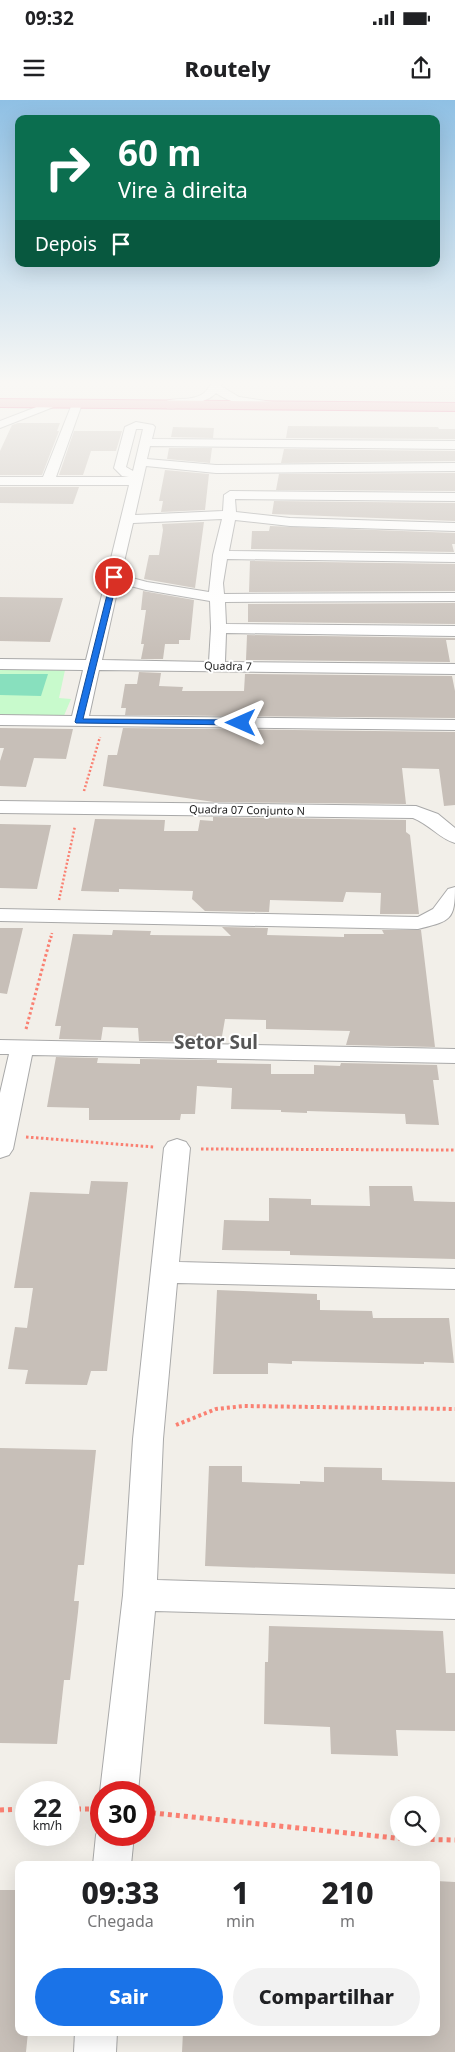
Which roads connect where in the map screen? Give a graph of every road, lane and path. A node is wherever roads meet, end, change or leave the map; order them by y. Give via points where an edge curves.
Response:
1 (51, 472) edge
2 (125, 472) edge
3 (156, 472) edge
4 (220, 472) edge
5 (138, 473) junction
6 (0, 481) edge
7 (48, 481) junction
8 (230, 495) junction
9 (455, 497) edge
10 (127, 519) junction
11 (227, 522) junction
12 (455, 527) edge
13 (220, 554) junction
14 (455, 558) edge
15 (114, 577) junction
16 (216, 590) junction
17 (455, 597) edge
18 (219, 628) junction
19 (455, 631) edge
20 (0, 664) edge
21 (93, 666) junction
22 (217, 666) junction
23 (455, 669) edge
24 (0, 720) edge
25 (79, 722) junction
26 (105, 722) junction
27 (455, 724) edge
28 (0, 807) edge
29 (79, 808) junction
30 (455, 837) edge
31 (455, 893) edge
32 (0, 915) edge
33 (11, 1047) edge
34 (455, 1056) edge
35 (1, 1142) edge
36 (177, 1148) junction
37 (455, 1150) edge
38 (165, 1272) junction
39 (455, 1278) edge
40 (455, 1409) edge
41 (148, 1439) junction
42 (140, 1595) junction
43 (455, 1604) edge
44 (120, 1781) edge
45 (0, 1810) edge
46 (15, 1810) edge
47 (155, 1813) edge
48 (455, 1840) edge
49 (114, 1846) edge
50 (112, 1861) edge
51 (96, 2036) edge
52 (95, 2052) edge

1 - 7 street
2 - 5 street
3 - 5 street
4 - 8 street via 228,478
5 - 7 street
5 - 10 street
6 - 7 street
8 - 9 street
8 - 11 street
10 - 11 street via 184,517
10 - 15 street
11 - 12 street
11 - 13 street
13 - 14 street
13 - 16 street
15 - 16 street via 146,586
15 - 21 street
16 - 17 street
16 - 18 street
18 - 19 street
18 - 22 street
20 - 21 street, Quadra 7
21 - 22 street, Quadra 7
21 - 25 street
22 - 23 street, Quadra 7
24 - 25 street
25 - 26 street
26 - 27 street
26 - 29 path
28 - 29 street, Quadra 07 Conjunto N
29 - 30 street, Quadra 07 Conjunto N via 416,812 431,818
31 - 32 street via 443,914 418,923
33 - 34 street
33 - 35 street
35 - 36 path
36 - 37 path
36 - 38 street
38 - 39 street
38 - 41 street
40 - 41 path via 244,1406 216,1409 192,1417
41 - 42 street
42 - 43 street
42 - 44 street
45 - 46 path
47 - 48 path via 405,1839
49 - 50 street
51 - 52 street

